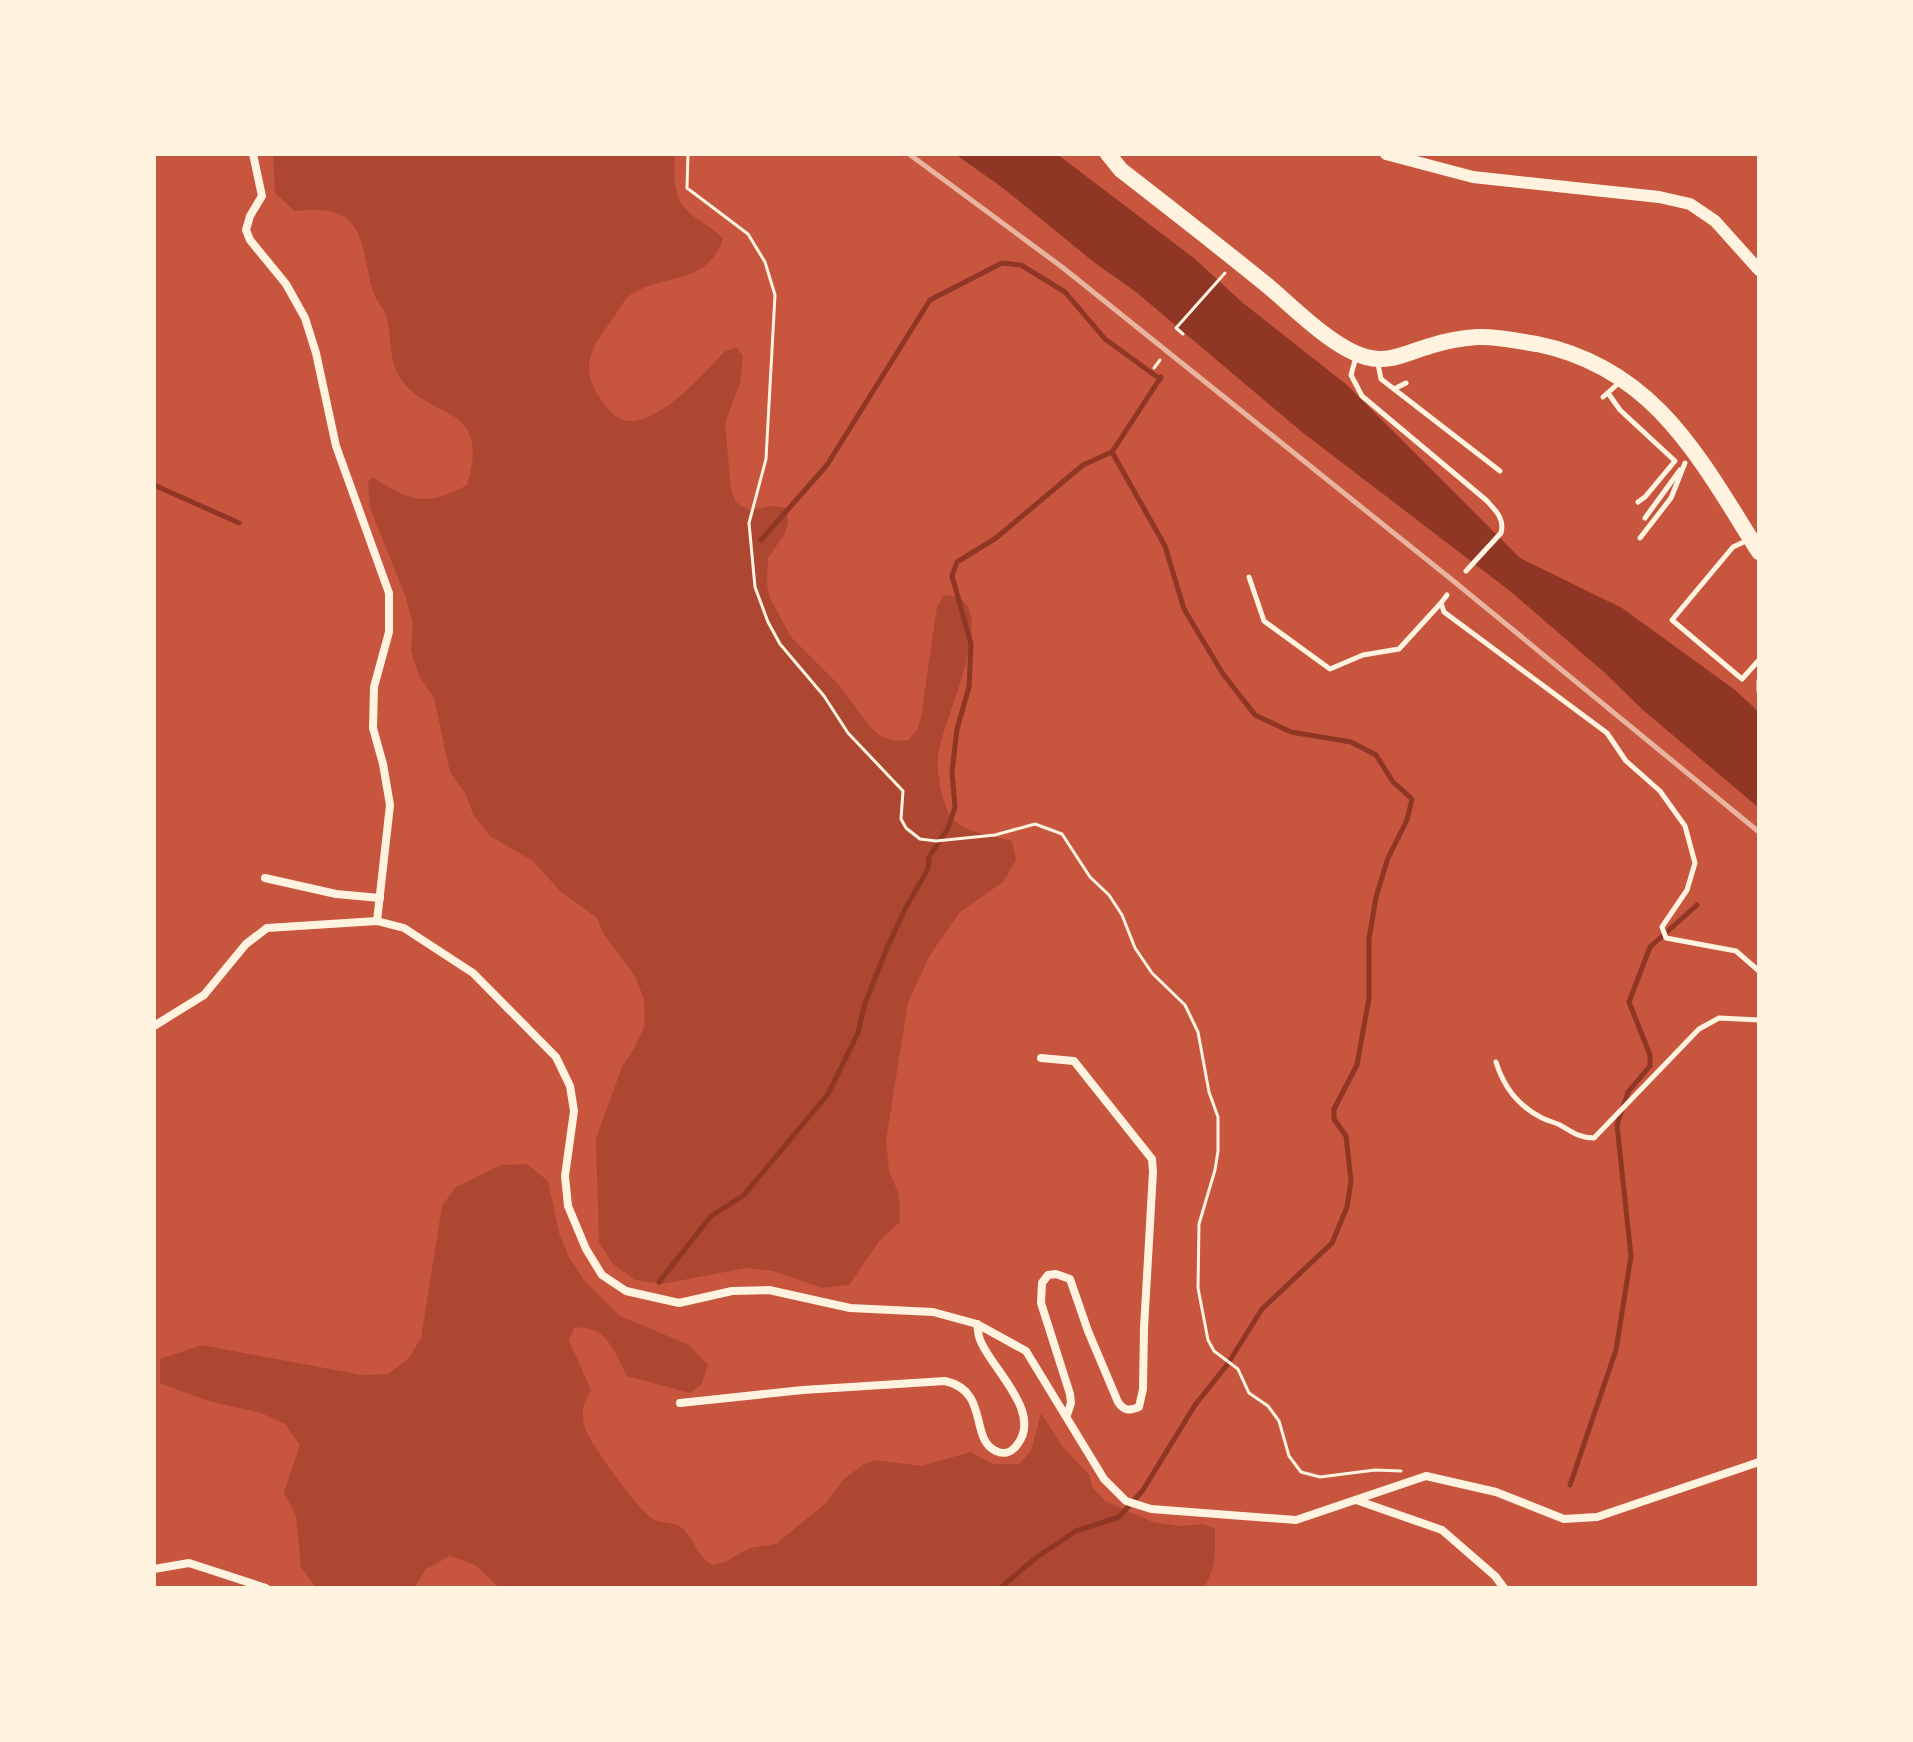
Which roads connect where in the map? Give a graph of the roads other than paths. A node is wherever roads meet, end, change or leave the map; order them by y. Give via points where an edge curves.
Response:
1 (253, 154) edge
2 (1108, 154) edge
3 (1386, 154) edge
4 (1759, 270) edge
5 (1357, 354) junction
6 (1377, 359) junction
7 (1622, 380) junction
8 (1406, 383) dead end
9 (1394, 389) junction
10 (1691, 459) junction
11 (1500, 471) dead end
12 (1638, 502) dead end
13 (1645, 518) dead end
14 (1640, 538) dead end
15 (1755, 545) edge
16 (1466, 571) dead end
17 (1249, 577) dead end
18 (1447, 595) dead end
19 (1441, 603) junction
20 (1759, 660) edge
21 (1759, 681) edge
22 (1759, 691) edge
23 (265, 878) dead end
24 (380, 898) junction
25 (377, 921) junction
26 (1759, 971) edge
27 (1759, 1020) edge
28 (154, 1026) edge
29 (1041, 1058) dead end
30 (1496, 1062) dead end
31 (977, 1324) junction
32 (680, 1403) dead end
33 (1067, 1415) junction
34 (1759, 1462) edge
35 (1355, 1500) junction
36 (154, 1569) edge
37 (266, 1588) edge
38 (1504, 1588) edge

1 - 24 street via 262,196 246,230 305,318 336,446 389,593 389,632 374,687 373,728 390,805
2 - 5 main road via 1121,170
3 - 4 street via 1473,177 1690,204 1715,221
5 - 6 main road
5 - 16 lane via 1351,375 1362,396 1500,516 1501,533
6 - 7 main road via 1461,339 1497,338 1550,347
6 - 9 lane via 1381,379
7 - 10 main road via 1657,406
7 - 12 lane via 1606,395 1675,461
8 - 9 lane
9 - 11 lane
10 - 13 lane
10 - 14 lane via 1671,498
10 - 15 main road
15 - 20 lane via 1733,547 1672,620 1742,679
17 - 19 lane via 1264,621 1330,669 1363,655 1399,649
18 - 19 lane
19 - 26 lane via 1444,612 1607,733 1685,826 1695,863 1687,890 1662,927 1666,938 1736,951
21 - 22 lane
23 - 24 street
24 - 25 street
25 - 28 street via 267,928 246,944 204,995
25 - 31 street via 404,928 473,973 556,1057 570,1086 574,1111 565,1176 568,1206 602,1275 626,1291 679,1303 732,1291 769,1290 850,1308 933,1312
27 - 30 lane via 1719,1018 1699,1029 1594,1138 1583,1138 1526,1109 1502,1080
29 - 33 street via 1074,1061 1152,1159 1153,1172 1139,1407 1129,1411 1118,1402 1070,1279 1048,1275 1042,1283 1041,1303 1070,1394
31 - 32 street via 982,1345 1025,1417 1020,1442 1012,1451 991,1449 967,1390 945,1381
31 - 33 street via 1026,1351
33 - 35 street via 1114,1492 1151,1509 1296,1520
34 - 35 street via 1597,1517 1564,1519 1496,1492 1426,1476
35 - 38 street via 1442,1530
36 - 37 street via 189,1563

